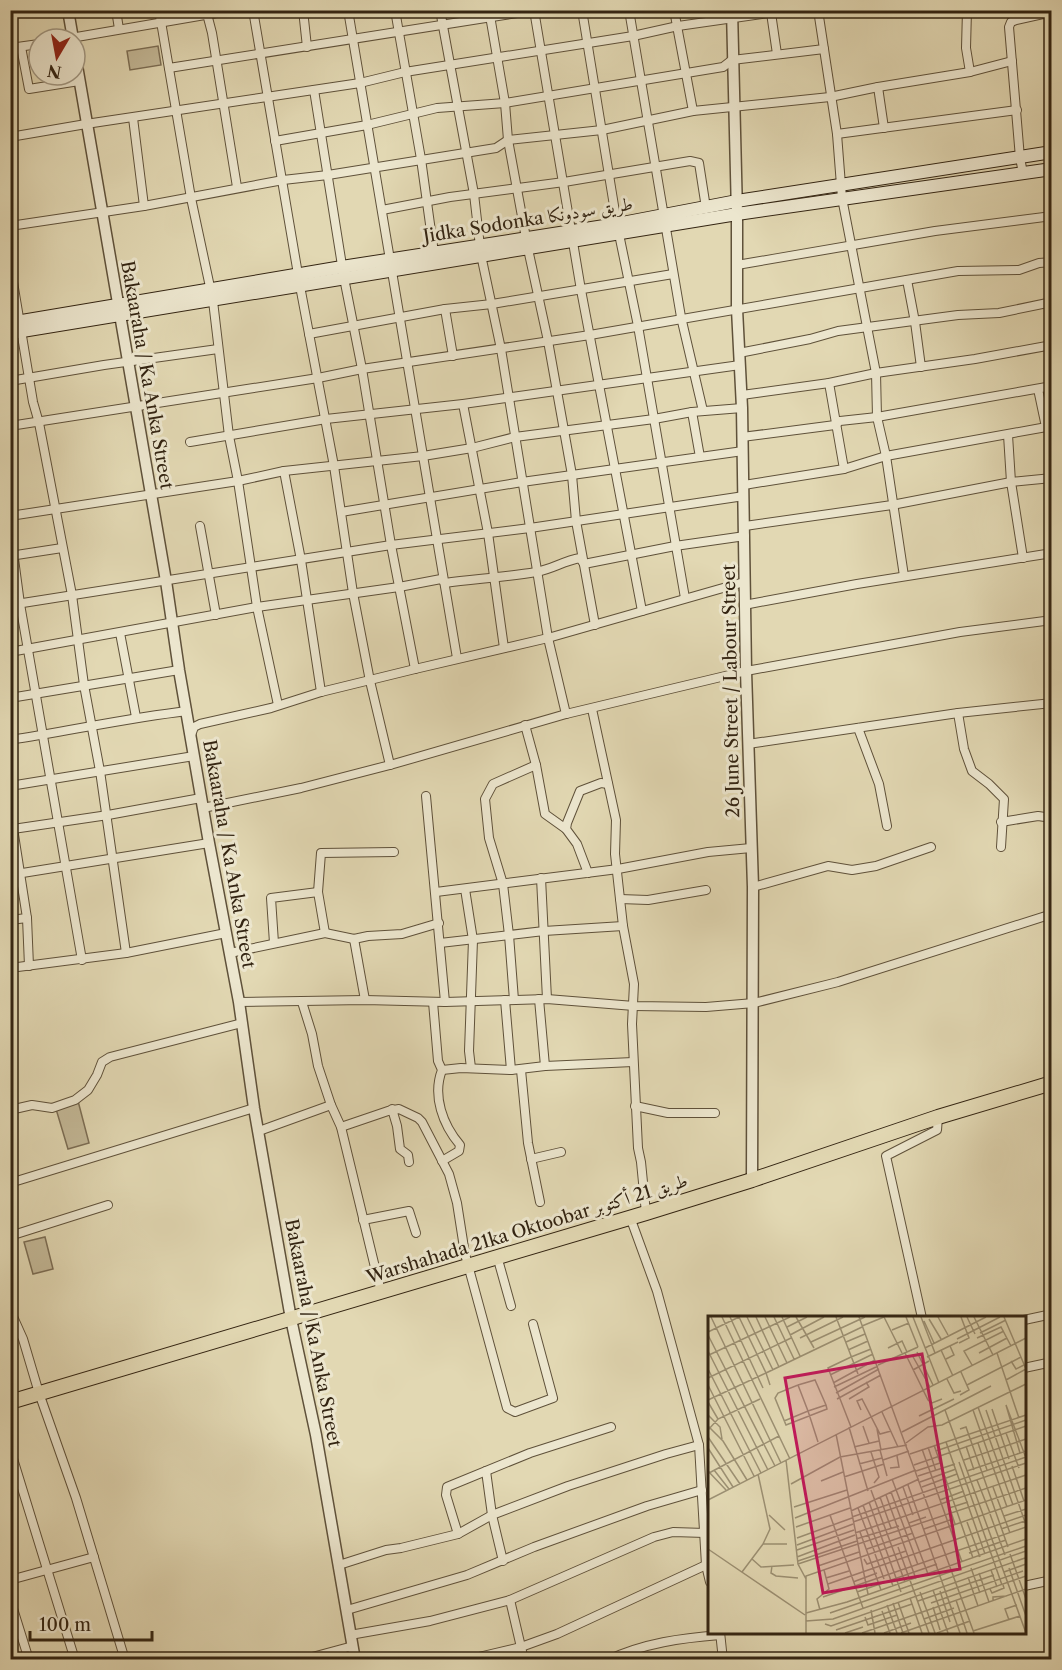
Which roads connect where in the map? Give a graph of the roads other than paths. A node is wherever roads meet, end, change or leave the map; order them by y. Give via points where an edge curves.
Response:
1 (68, 10) edge
2 (116, 10) edge
3 (159, 10) edge
4 (234, 10) edge
5 (253, 10) edge
6 (303, 10) edge
7 (348, 10) edge
8 (395, 10) edge
9 (440, 10) edge
10 (582, 10) edge
11 (628, 10) edge
12 (674, 10) edge
13 (790, 10) edge
14 (818, 10) edge
15 (967, 10) edge
16 (535, 11) edge
17 (1052, 12) edge
18 (207, 13) edge
19 (771, 13) junction
20 (489, 14) edge
21 (732, 15) edge
22 (162, 22) junction
23 (443, 25) junction
24 (678, 26) junction
25 (69, 27) edge
26 (119, 29) junction
27 (398, 31) junction
28 (87, 36) edge
29 (633, 36) junction
30 (353, 38) junction
31 (588, 43) junction
32 (27, 46) edge
33 (21, 47) junction
34 (307, 47) junction
35 (10, 48) edge
36 (824, 49) junction
37 (542, 51) junction
38 (777, 54) junction
39 (261, 55) junction
40 (498, 58) junction
41 (217, 60) junction
42 (732, 60) junction
43 (1012, 61) junction
44 (450, 65) junction
45 (169, 68) junction
46 (405, 72) junction
47 (970, 72) junction
48 (687, 74) junction
49 (27, 78) edge
50 (641, 81) junction
51 (360, 83) junction
52 (81, 87) edge
53 (878, 87) junction
54 (595, 89) junction
55 (314, 90) junction
56 (549, 96) junction
57 (268, 97) junction
58 (830, 97) junction
59 (224, 103) junction
60 (505, 103) junction
61 (733, 107) junction
62 (459, 108) junction
63 (1017, 110) junction
64 (177, 111) junction
65 (693, 111) junction
66 (413, 115) junction
67 (133, 118) junction
68 (649, 120) junction
69 (86, 124) junction
70 (367, 125) junction
71 (884, 128) junction
72 (602, 130) junction
73 (322, 133) junction
74 (837, 134) junction
75 (556, 135) junction
76 (10, 137) edge
77 (508, 140) junction
78 (275, 141) junction
79 (466, 152) junction
80 (1052, 152) edge
81 (1020, 158) junction
82 (421, 159) junction
83 (374, 167) junction
84 (656, 167) junction
85 (1052, 169) edge
86 (609, 173) junction
87 (1023, 173) junction
88 (328, 175) junction
89 (283, 180) junction
90 (564, 182) junction
91 (842, 184) junction
92 (237, 187) junction
93 (518, 189) junction
94 (474, 194) junction
95 (191, 198) junction
96 (842, 198) junction
97 (428, 202) junction
98 (144, 206) junction
99 (706, 207) junction
100 (737, 208) junction
101 (382, 210) junction
102 (102, 213) junction
103 (1052, 216) edge
104 (665, 221) junction
105 (10, 226) edge
106 (618, 229) junction
107 (573, 236) junction
108 (527, 244) junction
109 (852, 244) junction
110 (481, 250) junction
111 (434, 253) junction
112 (1052, 262) edge
113 (10, 264) edge
114 (391, 265) junction
115 (737, 265) junction
116 (343, 273) junction
117 (673, 274) junction
118 (907, 280) junction
119 (299, 281) junction
120 (628, 283) junction
121 (581, 290) junction
122 (859, 290) junction
123 (211, 295) junction
124 (538, 297) junction
125 (1052, 302) edge
126 (492, 304) junction
127 (445, 309) junction
128 (737, 309) junction
129 (118, 310) junction
130 (401, 318) junction
131 (681, 318) junction
132 (915, 322) junction
133 (353, 326) junction
134 (638, 326) junction
135 (16, 327) edge
136 (867, 327) junction
137 (309, 334) junction
138 (590, 334) junction
139 (548, 341) junction
140 (1052, 345) edge
141 (218, 349) junction
142 (501, 349) junction
143 (740, 352) junction
144 (453, 356) junction
145 (129, 362) junction
146 (407, 363) junction
147 (740, 365) junction
148 (921, 367) junction
149 (362, 369) junction
150 (694, 371) junction
151 (876, 373) junction
152 (645, 377) junction
153 (30, 378) junction
154 (318, 378) junction
155 (10, 381) edge
156 (600, 384) junction
157 (829, 384) junction
158 (1052, 386) edge
159 (556, 389) junction
160 (1038, 389) junction
161 (224, 392) junction
162 (742, 395) junction
163 (508, 397) junction
164 (463, 404) junction
165 (135, 407) junction
166 (415, 408) junction
167 (742, 408) junction
168 (703, 411) junction
169 (692, 412) junction
170 (368, 414) junction
171 (878, 417) junction
172 (326, 419) junction
173 (654, 419) junction
174 (39, 423) junction
175 (608, 425) junction
176 (835, 425) junction
177 (10, 426) edge
178 (1049, 427) edge
179 (563, 432) junction
180 (1008, 435) junction
181 (229, 436) junction
182 (515, 437) junction
183 (742, 437) junction
184 (190, 442) dead end
185 (472, 448) junction
186 (743, 451) junction
187 (423, 456) junction
188 (886, 456) junction
189 (700, 457) junction
190 (378, 461) junction
191 (662, 462) junction
192 (334, 466) junction
193 (844, 469) junction
194 (615, 470) junction
195 (284, 471) junction
196 (572, 475) junction
197 (1052, 478) edge
198 (238, 481) junction
199 (522, 482) junction
200 (1011, 482) junction
201 (479, 489) junction
202 (744, 490) junction
203 (151, 494) junction
204 (430, 498) junction
205 (385, 504) junction
206 (892, 505) junction
207 (669, 507) junction
208 (55, 508) junction
209 (341, 512) junction
210 (624, 514) junction
211 (10, 516) edge
212 (576, 521) junction
213 (200, 526) dead end
214 (530, 528) junction
215 (10, 530) edge
216 (745, 531) junction
217 (488, 533) junction
218 (437, 541) junction
219 (391, 545) junction
220 (675, 546) junction
221 (62, 548) junction
222 (346, 552) junction
223 (1052, 553) edge
224 (633, 554) junction
225 (12, 555) edge
226 (1023, 558) junction
227 (301, 560) junction
228 (584, 564) junction
229 (251, 567) junction
230 (537, 572) junction
231 (208, 574) junction
232 (494, 576) junction
233 (904, 576) junction
234 (166, 581) junction
235 (744, 582) junction
236 (445, 583) junction
237 (399, 587) junction
238 (353, 593) junction
239 (72, 595) junction
240 (685, 598) junction
241 (306, 599) junction
242 (20, 604) junction
243 (10, 605) edge
244 (744, 605) junction
245 (257, 607) junction
246 (642, 611) junction
247 (216, 615) junction
248 (1052, 620) edge
249 (172, 622) junction
250 (595, 625) junction
251 (120, 633) junction
252 (548, 638) junction
253 (78, 641) junction
254 (28, 648) junction
255 (504, 648) junction
256 (10, 652) edge
257 (457, 658) junction
258 (415, 669) junction
259 (179, 670) junction
260 (746, 670) junction
261 (128, 677) junction
262 (370, 681) junction
263 (84, 685) junction
264 (321, 692) junction
265 (36, 693) junction
266 (10, 698) edge
267 (1052, 703) edge
268 (278, 705) junction
269 (592, 709) junction
270 (187, 711) junction
271 (957, 713) junction
272 (566, 714) junction
273 (136, 717) junction
274 (525, 725) junction
275 (92, 727) junction
276 (858, 728) junction
277 (44, 735) junction
278 (191, 736) junction
279 (10, 740) edge
280 (748, 744) junction
281 (194, 756) junction
282 (390, 765) junction
283 (536, 765) junction
284 (100, 771) junction
285 (51, 779) junction
286 (608, 784) junction
287 (10, 786) edge
288 (426, 796) dead end
289 (202, 803) junction
290 (10, 809) edge
291 (108, 815) junction
292 (1052, 818) edge
293 (59, 822) junction
294 (1001, 822) junction
295 (887, 826) dead end
296 (566, 828) junction
297 (13, 829) junction
298 (209, 843) junction
299 (931, 847) dead end
300 (1001, 847) dead end
301 (751, 848) junction
302 (394, 852) dead end
303 (114, 860) junction
304 (66, 867) junction
305 (618, 869) junction
306 (20, 873) junction
307 (588, 873) junction
308 (10, 875) edge
309 (540, 879) junction
310 (503, 884) junction
311 (753, 887) junction
312 (465, 890) junction
313 (706, 890) dead end
314 (318, 892) junction
315 (436, 892) junction
316 (620, 899) junction
317 (1052, 914) edge
318 (27, 918) junction
319 (10, 920) edge
320 (439, 923) junction
321 (623, 926) junction
322 (544, 931) junction
323 (226, 933) junction
324 (325, 933) junction
325 (509, 934) junction
326 (354, 939) junction
327 (472, 940) junction
328 (274, 942) junction
329 (440, 943) junction
330 (126, 953) junction
331 (230, 953) junction
332 (82, 960) junction
333 (29, 966) junction
334 (10, 968) edge
335 (543, 999) junction
336 (365, 1000) junction
337 (510, 1000) junction
338 (239, 1002) junction
339 (302, 1002) junction
340 (433, 1002) junction
341 (445, 1002) junction
342 (472, 1002) junction
343 (754, 1003) junction
344 (634, 1006) junction
345 (242, 1023) junction
346 (633, 1062) junction
347 (545, 1066) junction
348 (471, 1068) junction
349 (442, 1070) junction
350 (511, 1070) junction
351 (521, 1070) junction
352 (1052, 1083) edge
353 (331, 1105) junction
354 (635, 1106) junction
355 (254, 1108) junction
356 (392, 1109) junction
357 (10, 1110) edge
358 (715, 1113) dead end
359 (938, 1117) junction
360 (341, 1127) junction
361 (259, 1131) junction
362 (561, 1152) dead end
363 (531, 1159) junction
364 (442, 1161) junction
365 (409, 1162) dead end
366 (752, 1180) junction
367 (10, 1183) edge
368 (540, 1202) dead end
369 (108, 1205) dead end
370 (646, 1213) junction
371 (630, 1217) junction
372 (363, 1220) junction
373 (416, 1233) dead end
374 (10, 1236) edge
375 (497, 1256) junction
376 (468, 1265) junction
377 (381, 1292) junction
378 (511, 1306) dead end
379 (10, 1310) edge
380 (1052, 1314) edge
381 (922, 1316) edge
382 (291, 1319) junction
383 (1026, 1320) edge
384 (532, 1324) dead end
385 (1052, 1362) edge
386 (1026, 1368) edge
387 (39, 1393) junction
388 (10, 1402) edge
389 (611, 1427) dead end
390 (699, 1445) junction
391 (10, 1449) edge
392 (486, 1471) junction
393 (702, 1490) junction
394 (492, 1515) junction
395 (705, 1533) junction
396 (458, 1534) junction
397 (94, 1557) junction
398 (503, 1561) junction
399 (339, 1564) junction
400 (706, 1565) junction
401 (48, 1569) junction
402 (708, 1574) edge
403 (10, 1580) edge
404 (1052, 1580) edge
405 (1026, 1586) edge
406 (10, 1599) edge
407 (510, 1600) junction
408 (346, 1610) junction
409 (720, 1634) edge
410 (351, 1641) junction
411 (521, 1647) junction
412 (29, 1659) edge
413 (75, 1659) edge
414 (125, 1659) edge
415 (301, 1659) edge
416 (356, 1659) edge
417 (466, 1659) edge
418 (524, 1659) edge
419 (608, 1659) edge
420 (723, 1659) edge

1 - 25 street
2 - 26 street
3 - 22 street
4 - 18 street
5 - 39 street
6 - 34 street
7 - 30 street
8 - 27 street
9 - 23 street
10 - 31 street
11 - 29 street
12 - 24 street
13 - 19 street
14 - 36 street
15 - 47 street
16 - 20 street
16 - 37 street
17 - 43 street via 1011,22
18 - 22 street
18 - 41 street
19 - 21 street
19 - 38 street
20 - 23 street
20 - 40 street
21 - 24 street
21 - 42 street, 26 June Street / Labour Street
22 - 26 street
22 - 45 street
23 - 27 street
23 - 44 street
24 - 29 street
24 - 48 street
26 - 28 street
27 - 30 street
27 - 46 street
29 - 31 street
29 - 50 street
30 - 34 street
30 - 51 street
31 - 37 street
31 - 54 street
32 - 33 street
33 - 35 street
33 - 49 street
34 - 39 street
36 - 38 street
36 - 58 street
37 - 40 street
37 - 56 street
38 - 42 street
39 - 41 street
39 - 57 street
40 - 44 street
40 - 60 street
41 - 45 street
41 - 59 street
42 - 48 street via 723,67
42 - 61 street, 26 June Street / Labour Street
43 - 47 street
43 - 63 street
44 - 46 street
44 - 62 street
45 - 64 street
46 - 51 street
46 - 66 street
47 - 53 street
48 - 50 street
48 - 65 street
50 - 54 street
50 - 68 street
51 - 55 street
51 - 70 street
52 - 69 street, Bakaaraha / Ka Anka Street
53 - 58 street
53 - 71 street
54 - 56 street
54 - 72 street
55 - 57 street
55 - 73 street
56 - 60 street
56 - 75 street
57 - 59 street
57 - 78 street
58 - 61 street
58 - 74 street
59 - 64 street
59 - 92 street
60 - 62 street
60 - 77 street
61 - 65 street
61 - 100 street, 26 June Street / Labour Street
62 - 66 street via 437,108
62 - 79 street
63 - 71 street
63 - 81 street
64 - 67 street
64 - 95 street
65 - 68 street
66 - 70 street
66 - 82 street
67 - 69 street
67 - 98 street
68 - 72 street
68 - 84 street
69 - 76 street
69 - 102 street, Bakaaraha / Ka Anka Street
70 - 73 street
70 - 83 street
71 - 74 street
72 - 75 street
72 - 86 street
73 - 78 street
73 - 88 street
74 - 91 street
75 - 77 street
75 - 90 street
77 - 79 street via 496,148
77 - 93 street
78 - 89 street
79 - 82 street
79 - 94 street
80 - 81 main road, Jidka Sodonka طريق سودونكا
81 - 87 street
81 - 91 main road, Jidka Sodonka طريق سودونكا
82 - 83 street
82 - 97 street
83 - 88 street
83 - 101 street
84 - 86 street
84 - 99 street via 697,161
84 - 104 street
85 - 87 main road, Jidka Sodonka طريق سودونكا
86 - 90 street
86 - 106 street
87 - 96 main road, Jidka Sodonka طريق سودونكا
88 - 89 street
88 - 116 street
89 - 92 street
89 - 119 street
90 - 93 street
90 - 107 street
91 - 96 street
91 - 100 main road, Jidka Sodonka طريق سودونكا
92 - 95 street
93 - 94 street
93 - 108 street
94 - 97 street
94 - 110 street
95 - 98 street
95 - 123 street
96 - 100 main road, Jidka Sodonka طريق سودونكا
96 - 109 street
97 - 101 street
97 - 111 street
98 - 102 street
99 - 100 main road, Jidka Sodonka طريق سودونكا
99 - 104 main road, Jidka Sodonka طريق سودونكا
100 - 104 main road, Jidka Sodonka طريق سودونكا
100 - 115 street, 26 June Street / Labour Street
101 - 114 street
102 - 105 street
102 - 129 street, Bakaaraha / Ka Anka Street
103 - 109 street
104 - 106 main road, Jidka Sodonka طريق سودونكا
104 - 117 street
106 - 107 main road, Jidka Sodonka طريق سودونكا
106 - 120 street
107 - 108 main road, Jidka Sodonka طريق سودونكا
107 - 121 street
108 - 110 main road, Jidka Sodonka طريق سودونكا
108 - 124 street
109 - 115 street
109 - 122 street
110 - 111 main road, Jidka Sodonka طريق سودونكا
110 - 114 main road, Jidka Sodonka طريق سودونكا
110 - 126 street
111 - 114 main road, Jidka Sodonka طريق سودونكا
112 - 118 street via 1019,270 958,271
113 - 135 street
114 - 116 main road, Jidka Sodonka طريق سودونكا
114 - 130 street
115 - 128 street, 26 June Street / Labour Street
116 - 119 main road, Jidka Sodonka طريق سودونكا
116 - 133 street
117 - 120 street
117 - 131 street
118 - 122 street
118 - 132 street
119 - 123 main road, Jidka Sodonka طريق سودونكا
119 - 137 street
120 - 121 street
120 - 134 street
121 - 124 street
121 - 138 street
122 - 128 street
122 - 136 street
123 - 129 main road, Jidka Sodonka طريق سودونكا
123 - 141 street
124 - 126 street
124 - 139 street
125 - 132 street via 999,313
126 - 127 street
126 - 142 street
127 - 130 street
127 - 144 street
128 - 131 street
128 - 143 street, 26 June Street / Labour Street
129 - 135 main road, Jidka Sodonka طريق سودونكا
129 - 145 street, Bakaaraha / Ka Anka Street
130 - 133 street
130 - 146 street
131 - 134 street
131 - 150 street
132 - 136 street
132 - 148 street
133 - 137 street
133 - 149 street
134 - 138 street
134 - 152 street
135 - 153 street
136 - 143 street
136 - 151 street
137 - 154 street
138 - 139 street
138 - 156 street
139 - 142 street
139 - 159 street
140 - 148 street
141 - 145 street
141 - 161 street
142 - 144 street
142 - 163 street
143 - 147 street, 26 June Street / Labour Street
144 - 146 street
145 - 153 street
145 - 165 street, Bakaaraha / Ka Anka Street
146 - 149 street
146 - 166 street
147 - 150 street
147 - 162 street, 26 June Street / Labour Street
148 - 151 street
149 - 154 street
149 - 170 street
150 - 152 street
150 - 168 street
151 - 157 street
151 - 171 street
152 - 156 street
152 - 173 street
153 - 155 street
153 - 174 street
154 - 161 street
154 - 172 street
156 - 159 street
156 - 175 street
157 - 162 street
157 - 176 street
158 - 160 street
159 - 163 street
159 - 179 street
160 - 171 street
160 - 178 street
161 - 165 street
161 - 181 street
162 - 167 street, 26 June Street / Labour Street
163 - 164 street
163 - 182 street
164 - 166 street
164 - 185 street
165 - 174 street
165 - 203 street, Bakaaraha / Ka Anka Street
166 - 170 street
166 - 187 street
167 - 168 street
167 - 183 street, 26 June Street / Labour Street
168 - 169 street
169 - 173 street
169 - 189 street
170 - 172 street
170 - 190 street
171 - 176 street via 840,421
171 - 188 street
172 - 181 street
172 - 192 street
173 - 175 street
173 - 191 street
174 - 177 street
174 - 208 street
175 - 179 street
175 - 194 street
176 - 183 street
176 - 193 street
178 - 180 street
179 - 182 street
179 - 196 street
180 - 188 street
180 - 200 street
181 - 184 street
181 - 198 street
182 - 185 street
182 - 199 street
183 - 186 street, 26 June Street / Labour Street
185 - 187 street
185 - 201 street
186 - 189 street
186 - 202 street, 26 June Street / Labour Street
187 - 190 street
187 - 204 street
188 - 193 street
188 - 206 street
189 - 191 street
190 - 192 street
190 - 205 street
191 - 194 street
191 - 207 street
192 - 195 street
192 - 209 street
193 - 202 street
194 - 196 street
194 - 210 street
195 - 198 street
195 - 227 street
196 - 199 street
196 - 212 street
197 - 200 street
198 - 203 street
198 - 229 street
199 - 201 street
199 - 214 street
200 - 206 street
200 - 226 street
201 - 204 street
201 - 217 street
202 - 207 street
202 - 216 street, 26 June Street / Labour Street
203 - 208 street
203 - 234 street, Bakaaraha / Ka Anka Street
204 - 205 street
204 - 218 street
205 - 209 street
205 - 219 street
206 - 216 street
206 - 233 street
207 - 210 street
207 - 220 street
208 - 211 street
208 - 221 street
209 - 222 street
210 - 212 street
210 - 224 street
212 - 214 street
212 - 228 street
213 - 231 street
214 - 217 street
214 - 230 street
215 - 225 street
216 - 220 street
216 - 235 street, 26 June Street / Labour Street
217 - 218 street
217 - 232 street
218 - 219 street
218 - 236 street
219 - 222 street
219 - 237 street
220 - 224 street
220 - 240 street
221 - 225 street
221 - 239 street
222 - 227 street
222 - 238 street
223 - 226 street
224 - 228 street
224 - 246 street
225 - 242 street
226 - 233 street
227 - 229 street
227 - 241 street
228 - 230 street via 580,558 563,560
228 - 250 street
229 - 231 street
229 - 245 street
230 - 232 street
230 - 252 street
231 - 234 street
231 - 247 street
232 - 236 street
232 - 255 street
233 - 244 street
234 - 239 street
234 - 249 street, Bakaaraha / Ka Anka Street
235 - 240 street
235 - 244 street, 26 June Street / Labour Street
236 - 237 street via 441,579
236 - 257 street
237 - 238 street
237 - 258 street
238 - 241 street
238 - 262 street
239 - 242 street
239 - 253 street
240 - 246 street
241 - 245 street
241 - 264 street
242 - 243 street
242 - 254 street
244 - 260 street, 26 June Street / Labour Street
245 - 247 street
245 - 268 street
246 - 250 street
247 - 249 street
248 - 260 street
249 - 251 street
249 - 259 street, Bakaaraha / Ka Anka Street
250 - 252 street
251 - 253 street
251 - 261 street
252 - 255 street
252 - 272 street
253 - 254 street
253 - 263 street
254 - 256 street
254 - 265 street
255 - 257 street
257 - 258 street
258 - 262 street
259 - 261 street
259 - 270 street, Bakaaraha / Ka Anka Street
260 - 269 street
260 - 280 street, 26 June Street / Labour Street
261 - 263 street
261 - 273 street
262 - 264 street
262 - 282 street
263 - 265 street
263 - 275 street
264 - 268 street
265 - 266 street
265 - 277 street
267 - 271 street
268 - 278 street via 200,724
269 - 272 street
269 - 286 street
270 - 273 street
270 - 278 street, Bakaaraha / Ka Anka Street
271 - 276 street
271 - 294 street via 972,771 1004,799
272 - 274 street
273 - 275 street
274 - 282 street
274 - 283 street
275 - 277 street
275 - 284 street
276 - 280 street
276 - 295 street via 879,784
277 - 279 street
277 - 285 street
278 - 281 street, Bakaaraha / Ka Anka Street
280 - 301 street, 26 June Street / Labour Street
281 - 284 street
281 - 289 street, Bakaaraha / Ka Anka Street
282 - 289 street via 301,788
283 - 296 street via 545,814
283 - 310 street via 493,784 486,795 489,838
284 - 285 street
284 - 291 street
285 - 287 street
285 - 293 street
286 - 296 street via 580,791
286 - 305 street via 616,820
288 - 315 street
289 - 291 street
289 - 298 street, Bakaaraha / Ka Anka Street
290 - 297 street
291 - 293 street
291 - 303 street
292 - 294 street via 1038,816
293 - 297 street
293 - 304 street
294 - 300 street
296 - 307 street
297 - 306 street
298 - 303 street
298 - 323 street, Bakaaraha / Ka Anka Street
299 - 311 street via 876,866 852,870 828,866
301 - 305 street
301 - 311 street, 26 June Street / Labour Street
302 - 314 street via 321,853
303 - 304 street
303 - 330 street
304 - 306 street
304 - 332 street
305 - 307 street
305 - 316 street
306 - 308 street
306 - 318 street
307 - 309 street
309 - 310 street
309 - 322 street
310 - 312 street
310 - 325 street
311 - 343 street, 26 June Street / Labour Street
312 - 315 street
312 - 327 street
313 - 316 street via 648,900
314 - 324 street
314 - 328 street via 271,898
315 - 320 street
316 - 321 street
317 - 343 street
318 - 319 street
318 - 333 street
320 - 326 street via 402,934
320 - 329 street
321 - 322 street
321 - 344 street
322 - 325 street
322 - 335 street
323 - 330 street
323 - 331 street, Bakaaraha / Ka Anka Street
324 - 326 street
324 - 328 street
325 - 327 street
325 - 337 street
326 - 336 street
327 - 329 street
327 - 342 street
328 - 331 street
329 - 341 street
330 - 332 street
331 - 338 street, Bakaaraha / Ka Anka Street
332 - 333 street
333 - 334 street
335 - 337 street
335 - 344 street
335 - 347 street
336 - 339 street
336 - 340 street
337 - 342 street
337 - 350 street
338 - 339 street
338 - 345 street, Bakaaraha / Ka Anka Street
339 - 353 street
340 - 341 street
340 - 349 street
341 - 342 street
342 - 348 street
343 - 344 street
343 - 366 street, 26 June Street / Labour Street
344 - 346 street
345 - 355 street, Bakaaraha / Ka Anka Street
345 - 357 street via 110,1057 102,1062 88,1090 75,1100 52,1108 32,1105
346 - 347 street
346 - 354 street
347 - 351 street
348 - 349 street
348 - 350 street
349 - 364 street via 438,1098 444,1120 460,1148
350 - 351 street
351 - 363 street
352 - 359 main road, Warshahada 21ka Oktoobar طريق 21 أكتوبر
353 - 360 street
353 - 361 street
354 - 358 street via 668,1113
354 - 370 street
355 - 361 street, Bakaaraha / Ka Anka Street
355 - 367 street
356 - 360 street
356 - 364 street via 418,1118
356 - 365 street via 400,1149 408,1155
359 - 366 main road, Warshahada 21ka Oktoobar طريق 21 أكتوبر
359 - 381 street via 938,1130 886,1156
360 - 372 street
361 - 382 street, Bakaaraha / Ka Anka Street
362 - 363 street
363 - 368 street
364 - 376 street via 457,1203
366 - 370 main road, Warshahada 21ka Oktoobar طريق 21 أكتوبر
369 - 374 street
370 - 371 main road, Warshahada 21ka Oktoobar طريق 21 أكتوبر
371 - 375 main road, Warshahada 21ka Oktoobar طريق 21 أكتوبر
371 - 390 street via 657,1291
372 - 373 street via 409,1211
372 - 377 street
375 - 376 main road, Warshahada 21ka Oktoobar طريق 21 أكتوبر
375 - 378 street
376 - 377 main road, Warshahada 21ka Oktoobar طريق 21 أكتوبر
376 - 384 street via 510,1411 553,1398
377 - 382 main road, Warshahada 21ka Oktoobar طريق 21 أكتوبر
379 - 387 street
380 - 383 street
382 - 387 main road, Warshahada 21ka Oktoobar طريق 21 أكتوبر
382 - 399 street, Bakaaraha / Ka Anka Street
385 - 386 street
387 - 388 main road, Warshahada 21ka Oktoobar طريق 21 أكتوبر
387 - 397 street
389 - 392 street
390 - 393 street
390 - 394 street via 568,1486
391 - 401 street
392 - 394 street
392 - 396 street via 445,1490
393 - 395 street
393 - 398 street via 647,1506
394 - 396 street
394 - 398 street
395 - 400 street
395 - 407 street via 673,1532 654,1537
396 - 399 street
397 - 401 street
397 - 414 street
398 - 408 street
399 - 408 street, Bakaaraha / Ka Anka Street
400 - 402 street
400 - 411 street
401 - 403 street
401 - 413 street
404 - 405 street
406 - 412 street
407 - 410 street
407 - 411 street
408 - 410 street, Bakaaraha / Ka Anka Street
409 - 419 street via 668,1640
409 - 420 street
410 - 415 street
410 - 416 street, Bakaaraha / Ka Anka Street
411 - 417 street
411 - 418 street

